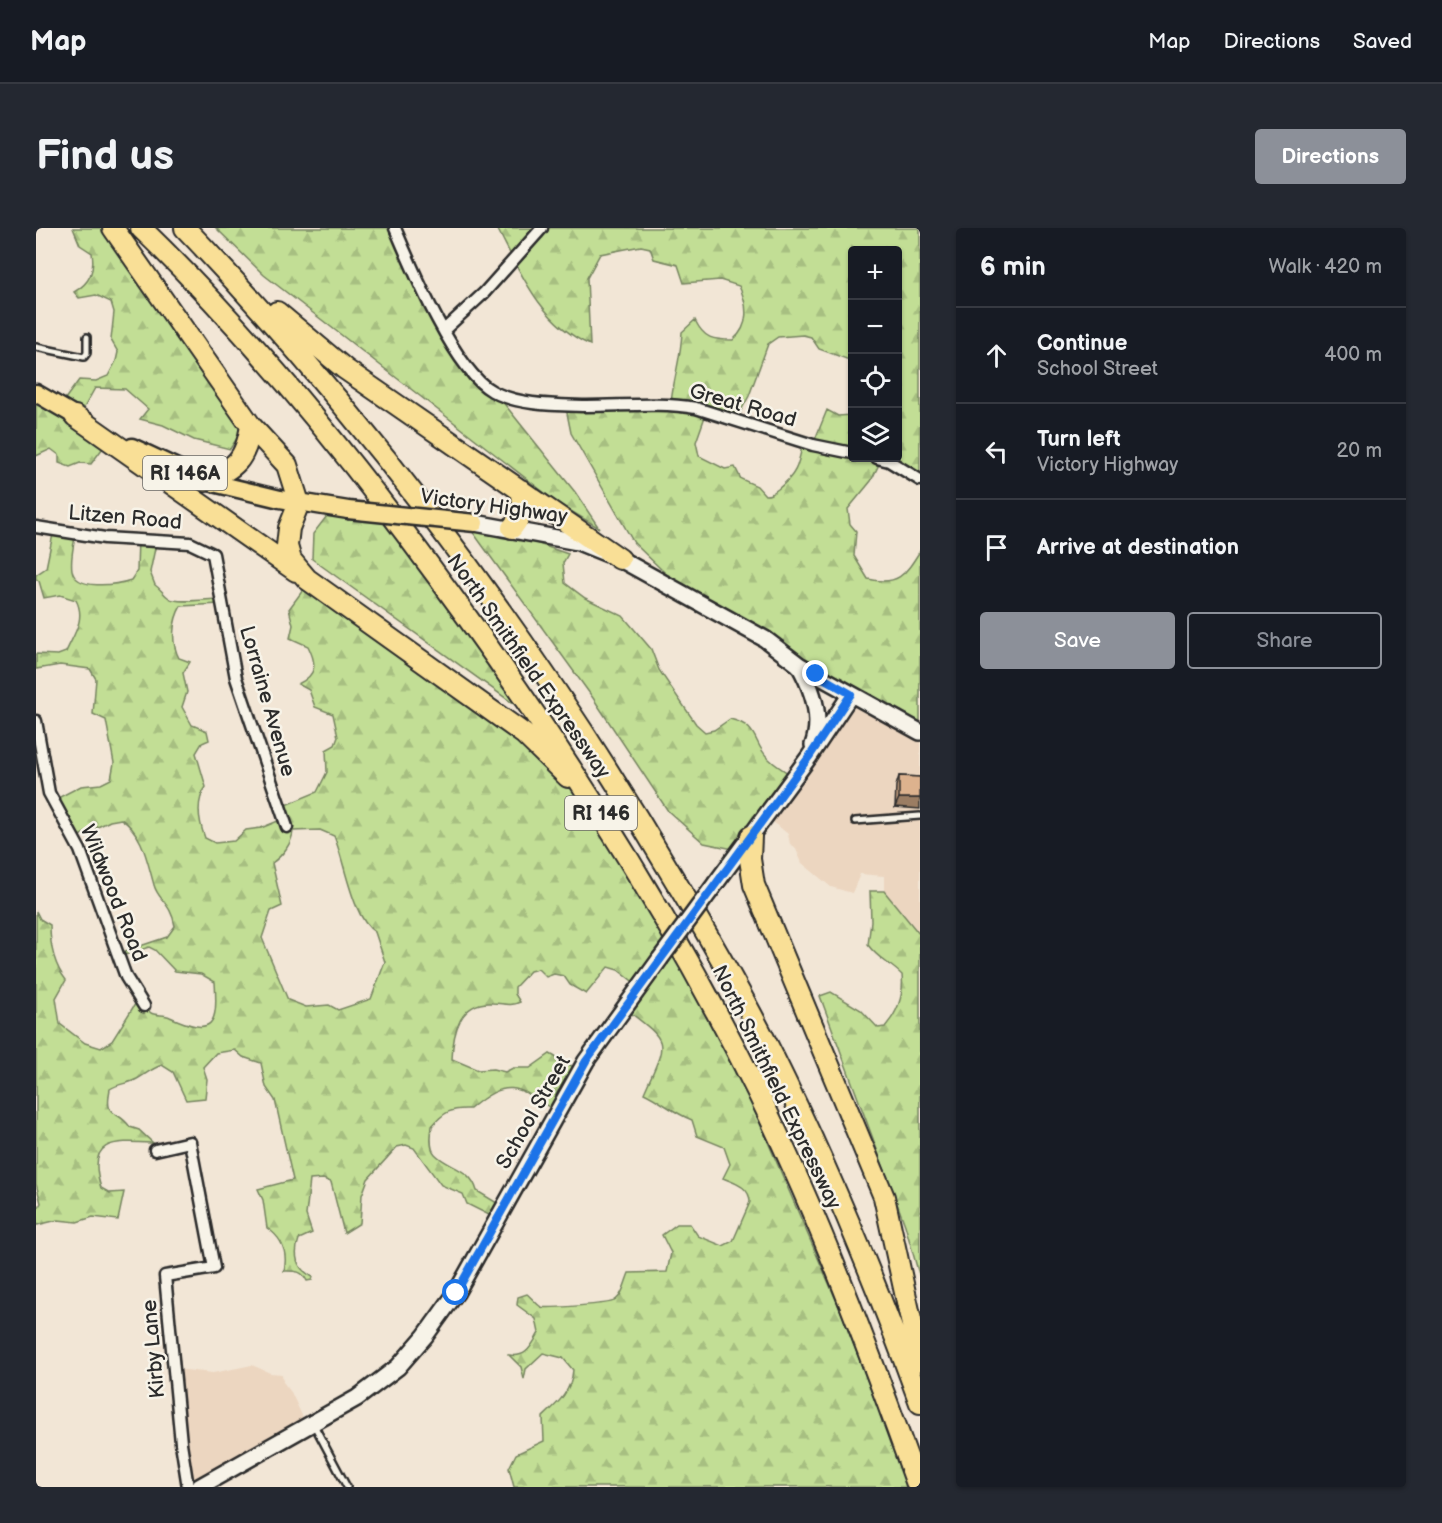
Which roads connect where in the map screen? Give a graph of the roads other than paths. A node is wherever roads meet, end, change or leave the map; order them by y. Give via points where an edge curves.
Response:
1 (113, 228) edge
2 (141, 228) edge
3 (185, 228) edge
4 (395, 228) edge
5 (542, 228) edge
6 (227, 273) junction
7 (444, 330) junction
8 (87, 337) dead end
9 (36, 347) edge
10 (36, 393) edge
11 (75, 416) junction
12 (251, 426) junction
13 (848, 452) edge
14 (892, 462) edge
15 (920, 480) edge
16 (205, 481) junction
17 (521, 490) junction
18 (299, 503) junction
19 (476, 523) joint
20 (36, 527) edge
21 (512, 528) junction
22 (209, 551) joint
23 (620, 559) junction
24 (307, 579) junction
25 (799, 665) junction
26 (851, 694) junction
27 (36, 721) edge
28 (920, 732) edge
29 (809, 757) junction
30 (49, 793) junction
31 (36, 795) edge
32 (920, 816) edge
33 (855, 821) dead end
34 (287, 827) dead end
35 (615, 835) junction
36 (751, 836) junction
37 (144, 1006) dead end
38 (155, 1150) dead end
39 (920, 1361) edge
40 (920, 1403) edge
41 (313, 1423) junction
42 (188, 1487) edge
43 (199, 1487) edge
44 (347, 1487) edge
45 (918, 1487) edge

1 - 12 highway
2 - 35 highway, North Smithfield Expressway / RI 146 via 227,316 364,477 517,685
3 - 6 highway, North Smithfield Expressway / RI 146
4 - 7 street, Great Road
5 - 7 street via 484,293
6 - 17 highway via 345,369
6 - 40 highway, North Smithfield Expressway / RI 146 via 381,452 489,595 641,821 772,1054 854,1236
7 - 13 street, Great Road via 465,364 495,393 525,402 696,408 813,446
8 - 9 lane via 84,357
10 - 11 main road, Victory Highway / RI 146A
11 - 16 main road, Victory Highway / RI 146A
11 - 24 highway
12 - 16 highway via 248,446 239,462
12 - 18 highway via 286,465
14 - 15 street
16 - 18 main road, Victory Highway / RI 146A
17 - 21 highway via 524,506
17 - 23 highway
18 - 19 main road, Victory Highway / RI 146A, bridge
18 - 24 highway via 286,546 291,560
19 - 21 street, Victory Highway / RI 146A
20 - 22 street, Litzen Road via 105,538 190,543
21 - 23 street, Victory Highway / RI 146A via 579,542
22 - 34 street, Lorraine Avenue via 216,563 217,587 236,678
23 - 25 street, Victory Highway / RI 146A via 765,639
24 - 35 highway via 524,734 574,784
25 - 26 street, Victory Highway / RI 146A
25 - 29 street via 814,700 817,723
26 - 28 street, Victory Highway / RI 146A
26 - 29 street, School Street
27 - 30 street, Wildwood Road
29 - 36 street, School Street
30 - 31 street
30 - 37 street, Wildwood Road via 80,850 126,977
32 - 33 lane
35 - 45 highway, North Smithfield Expressway / RI 146 via 682,949 763,1104 830,1254
36 - 39 highway via 754,885 884,1197
36 - 41 street, School Street, bridge via 586,1061 456,1293 425,1336 398,1368
38 - 42 street, Kirby Lane via 190,1142 214,1268 165,1276
41 - 43 street, School Street
41 - 44 lane

